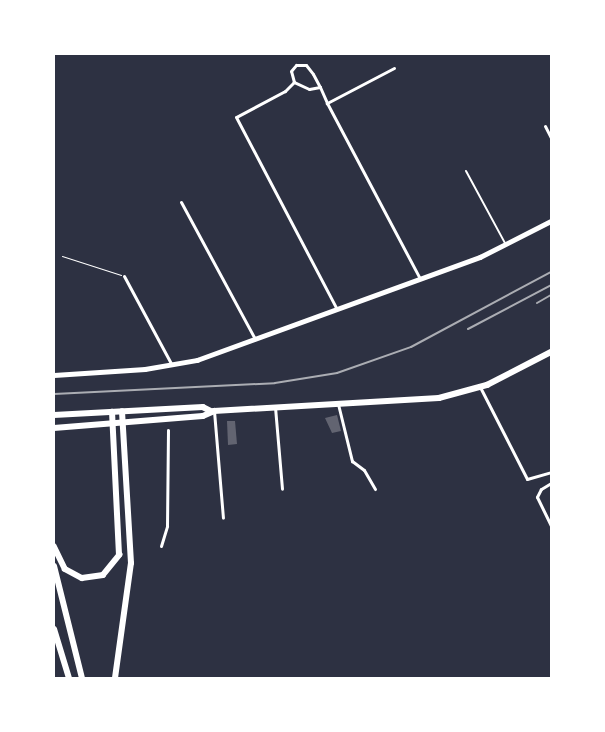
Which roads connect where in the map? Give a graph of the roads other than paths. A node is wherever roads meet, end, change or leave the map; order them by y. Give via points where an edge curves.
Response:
1 (394, 68) dead end
2 (294, 82) junction
3 (320, 88) junction
4 (327, 103) junction
5 (545, 126) dead end
6 (551, 138) edge
7 (466, 170) dead end
8 (181, 202) dead end
9 (551, 221) edge
10 (506, 245) junction
11 (124, 276) road end
12 (420, 279) junction
13 (336, 309) junction
14 (255, 340) junction
15 (551, 352) edge
16 (172, 365) junction
17 (54, 376) edge
18 (480, 388) junction
19 (338, 403) junction
20 (275, 406) junction
21 (122, 411) junction
22 (212, 411) junction
23 (112, 412) junction
24 (54, 415) edge
25 (123, 423) junction
26 (113, 424) junction
27 (54, 428) edge
28 (168, 430) dead end
29 (551, 472) edge
30 (551, 483) edge
31 (282, 489) dead end
32 (375, 489) dead end
33 (223, 518) dead end
34 (551, 526) edge
35 (54, 546) edge
36 (161, 546) dead end
37 (54, 566) edge
38 (54, 629) edge
39 (69, 678) edge
40 (82, 678) edge
41 (115, 678) edge

1 - 4 street
2 - 3 street via 309,89
2 - 3 street via 292,71 300,64 306,66
2 - 13 street via 286,91 236,117
3 - 4 street
4 - 12 street
5 - 6 street
7 - 10 lane
8 - 14 street
9 - 10 street
10 - 12 street
11 - 16 street
12 - 13 street
13 - 14 street
14 - 16 street
15 - 18 main road
16 - 17 street
18 - 19 main road via 431,399
18 - 29 street via 527,479
19 - 20 main road
19 - 32 street via 352,461 364,470
20 - 22 main road
20 - 31 street
21 - 22 main road via 203,407
21 - 23 main road
21 - 25 highway
22 - 25 main road via 203,416
22 - 33 street
23 - 24 main road
23 - 26 main road
25 - 26 main road
25 - 41 highway via 131,556
26 - 27 main road
26 - 35 main road via 119,556 103,575 82,578 65,568
28 - 36 street via 166,526
30 - 34 street via 537,496
37 - 40 highway
38 - 39 highway

